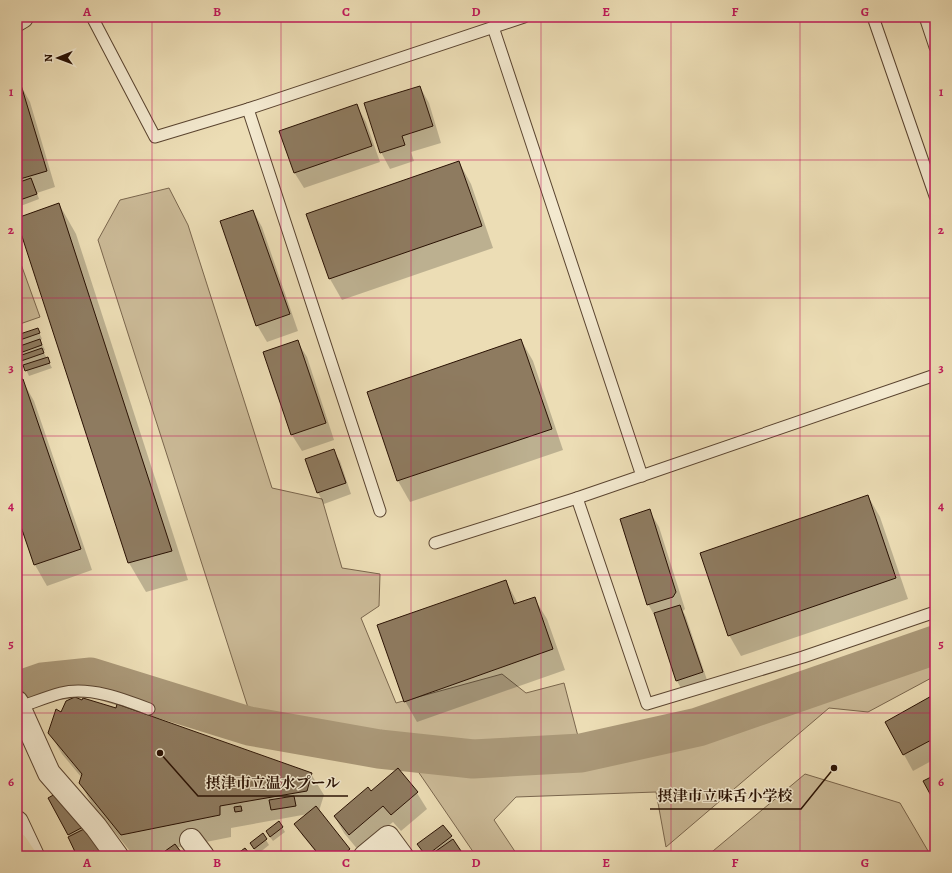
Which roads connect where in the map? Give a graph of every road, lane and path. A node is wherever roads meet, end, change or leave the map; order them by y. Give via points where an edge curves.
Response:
1 (22, 17) edge
2 (92, 17) edge
3 (524, 17) edge
4 (873, 17) edge
5 (925, 17) edge
6 (17, 20) edge
7 (493, 27) junction
8 (935, 47) edge
9 (248, 109) junction
10 (935, 196) edge
11 (935, 375) edge
12 (642, 476) junction
13 (577, 498) junction
14 (380, 511) dead end
15 (435, 543) dead end
16 (935, 612) edge
17 (18, 706) edge
18 (149, 709) dead end
19 (17, 822) edge
20 (17, 844) edge
21 (25, 856) edge
22 (33, 856) edge
23 (117, 856) edge
24 (364, 856) edge
25 (402, 856) edge

1 - 6 street
2 - 9 lane via 155,137
3 - 7 lane
4 - 10 lane
5 - 8 lane
7 - 9 lane
7 - 12 lane
9 - 14 lane
11 - 12 lane
12 - 13 lane
13 - 15 lane
13 - 16 lane via 647,704 803,657
17 - 18 lane via 63,693 86,692 117,697
17 - 23 street via 49,773 96,827
19 - 22 street
20 - 21 main road
24 - 25 street via 388,837

